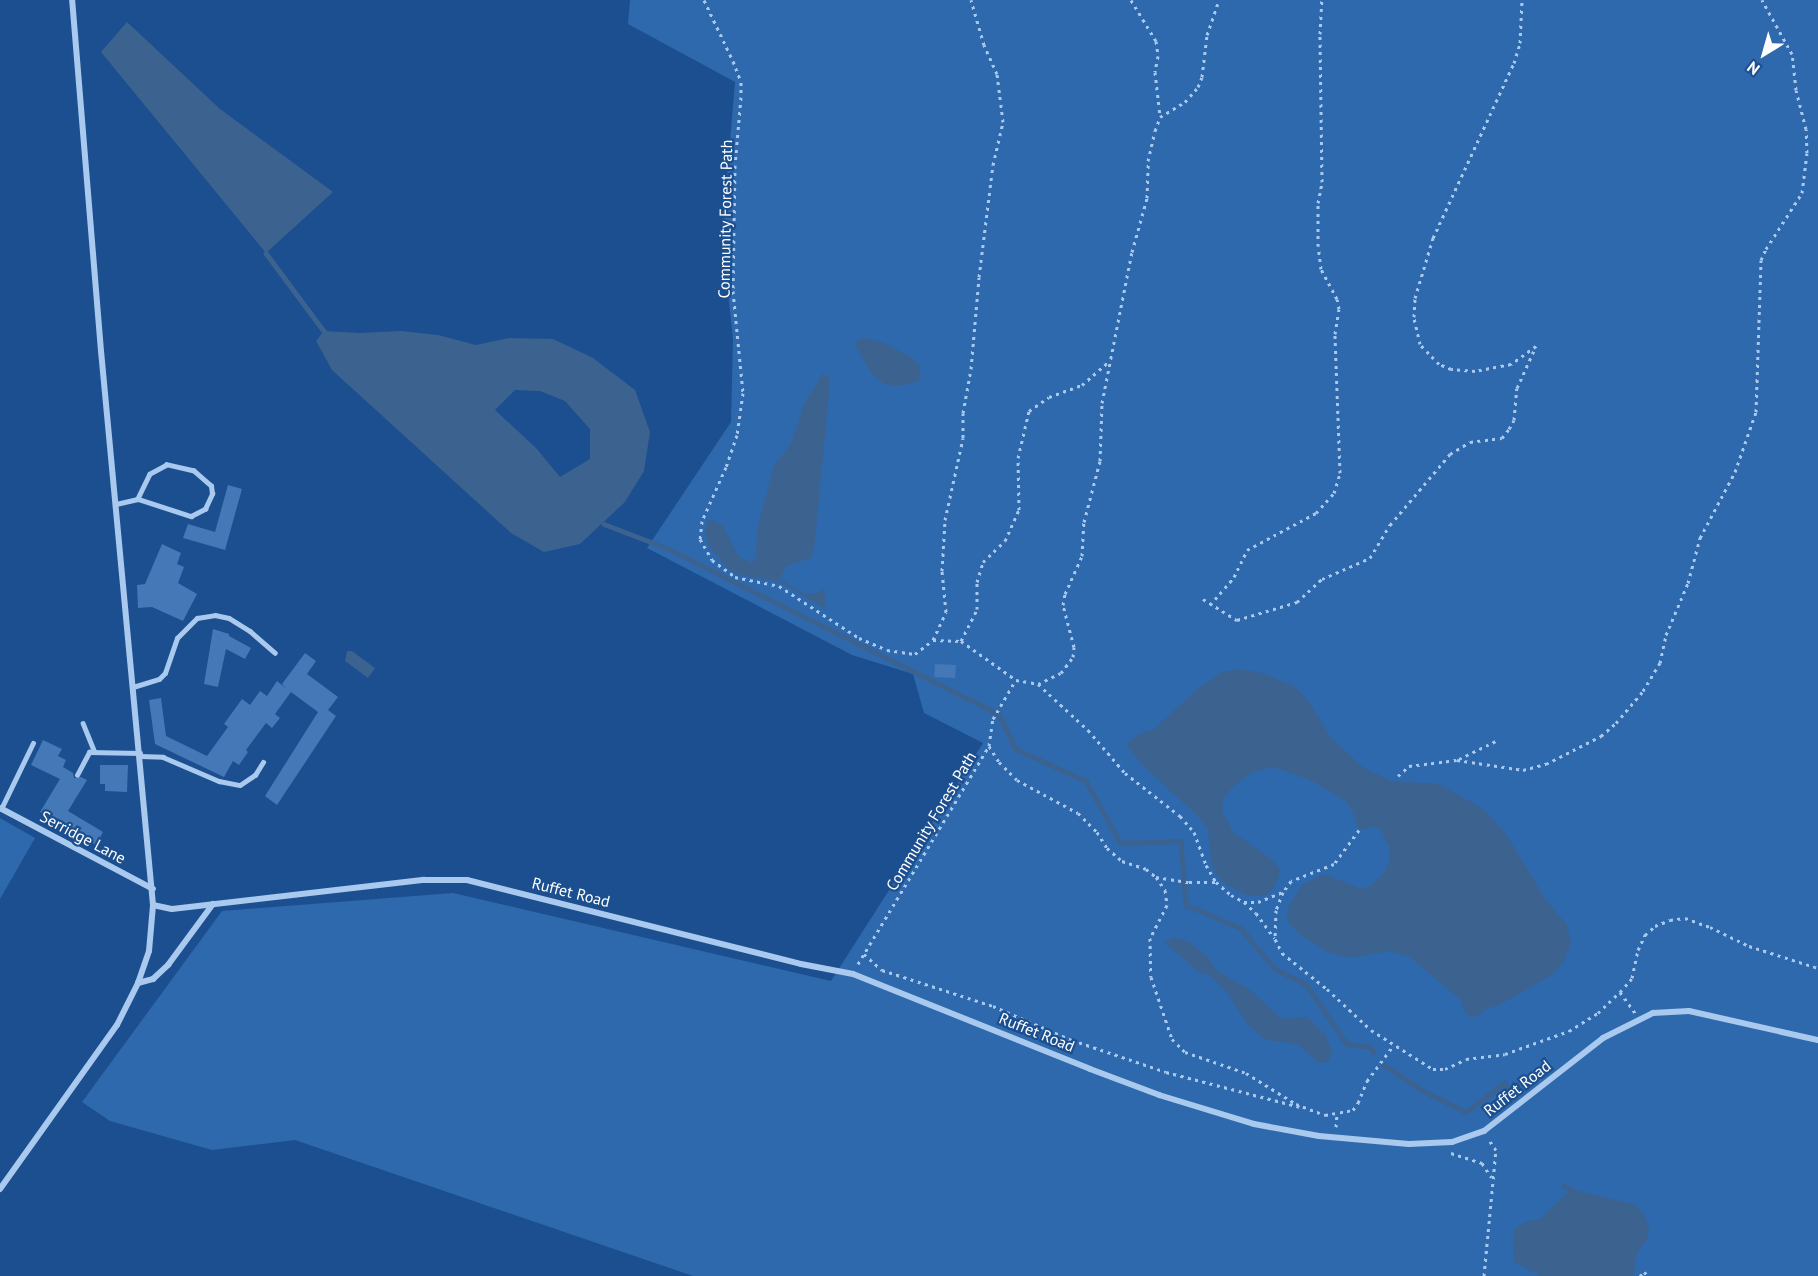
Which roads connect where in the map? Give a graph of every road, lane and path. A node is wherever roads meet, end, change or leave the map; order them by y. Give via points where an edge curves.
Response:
1 (72, 0) edge
2 (704, 0) edge
3 (971, 0) edge
4 (1131, 0) edge
5 (1219, 0) edge
6 (1322, 0) edge
7 (1522, 0) edge
8 (1762, 0) edge
9 (1160, 117) junction
10 (1112, 359) junction
11 (138, 500) junction
12 (116, 504) junction
13 (1203, 599) dead end
14 (1210, 605) junction
15 (933, 640) junction
16 (961, 641) junction
17 (275, 653) dead end
18 (1016, 680) junction
19 (1038, 684) junction
20 (134, 687) junction
21 (83, 723) dead end
22 (1498, 740) dead end
23 (33, 743) dead end
24 (989, 746) junction
25 (95, 752) junction
26 (140, 754) junction
27 (1457, 760) junction
28 (263, 762) dead end
29 (77, 775) dead end
30 (1398, 776) dead end
31 (1, 809) edge
32 (1359, 830) dead end
33 (1156, 877) junction
34 (1216, 882) junction
35 (153, 888) junction
36 (1282, 892) junction
37 (1245, 902) junction
38 (213, 904) junction
39 (153, 905) junction
40 (1275, 939) junction
41 (1818, 968) edge
42 (138, 983) junction
43 (1620, 992) junction
44 (1640, 1020) junction
45 (1818, 1040) edge
46 (1393, 1046) junction
47 (1311, 1109) junction
48 (1484, 1131) junction
49 (0, 1189) edge
50 (1484, 1276) edge
51 (1640, 1276) edge
52 (1649, 1276) edge

1 - 12 street
2 - 15 path, Community Forest Path via 741,82 733,291 743,393 736,435 702,521 700,539 712,560 735,577 779,586 859,638 887,650 915,654
3 - 15 path via 997,74 1003,122 983,244 963,438 945,520 942,571 946,612
4 - 9 path via 1156,41
5 - 9 path via 1206,35 1198,87 1185,102
6 - 14 path via 1318,246 1321,269 1339,309 1335,334 1340,473 1329,502 1247,550 1234,577
7 - 14 path via 1520,43 1514,63 1433,238 1415,298 1414,317 1420,344 1439,364 1450,369 1475,371 1511,364 1536,346 1517,388 1514,420 1502,438 1470,442 1450,454 1390,525 1370,558 1322,579 1297,602 1249,618 1237,620
8 - 27 path via 1792,54 1806,129 1802,193 1761,260 1756,412 1735,472 1700,538 1688,583 1666,634 1660,663 1616,723 1600,736 1546,764 1523,770
9 - 10 path via 1148,161 1147,198 1133,245
10 - 16 path via 1082,386 1049,398 1029,411 1018,458 1019,510 1005,541 983,562 977,582 977,609
10 - 19 path via 1100,422 1096,486 1084,522 1082,556 1063,605 1073,657 1061,673
11 - 11 lane via 191,516 205,508 212,494 211,486 195,471 167,465 150,474
11 - 12 lane
12 - 20 street
13 - 14 path
15 - 16 path, Community Forest Path
16 - 18 path
17 - 20 lane via 229,618 197,618 177,638 165,673
18 - 19 path
18 - 24 path, Community Forest Path via 993,718
19 - 34 path via 1088,730 1125,773 1180,816 1194,832
20 - 26 street
21 - 25 lane
22 - 27 path
23 - 31 lane
24 - 33 path via 1017,780 1078,813 1122,861
24 - 47 path, Community Forest Path via 864,954 882,970 993,1006 1072,1040 1177,1075
25 - 26 lane
25 - 29 lane via 89,752
26 - 28 lane via 163,757 219,781 240,785 255,776
26 - 35 street
27 - 30 path via 1409,766
31 - 35 street, Serridge Lane
32 - 36 path via 1334,864 1291,881
33 - 34 path
33 - 47 path via 1165,890 1167,905 1150,938 1151,977 1172,1038 1185,1052 1246,1073
34 - 37 path
35 - 39 street
36 - 37 path via 1264,901
36 - 40 path via 1276,910
37 - 40 path
38 - 39 street, Ruffet Road via 172,909
38 - 42 street via 168,965 153,979
38 - 48 street, Ruffet Road via 424,880 467,880 853,974 1109,1077 1254,1124 1319,1136 1409,1144 1452,1142
39 - 42 street via 149,951
40 - 46 path via 1282,952
41 - 43 path via 1749,946 1685,918 1655,926 1645,935 1632,978
42 - 49 street via 117,1025
43 - 44 path
43 - 46 path via 1598,1013 1569,1031 1505,1054 1466,1059 1445,1069 1433,1069
44 - 45 street, Ruffet Road via 1653,1013 1689,1011
44 - 48 street, Ruffet Road via 1603,1038
46 - 47 path via 1367,1081 1353,1110 1325,1115
48 - 50 path via 1496,1150
51 - 52 path via 1644,1272

